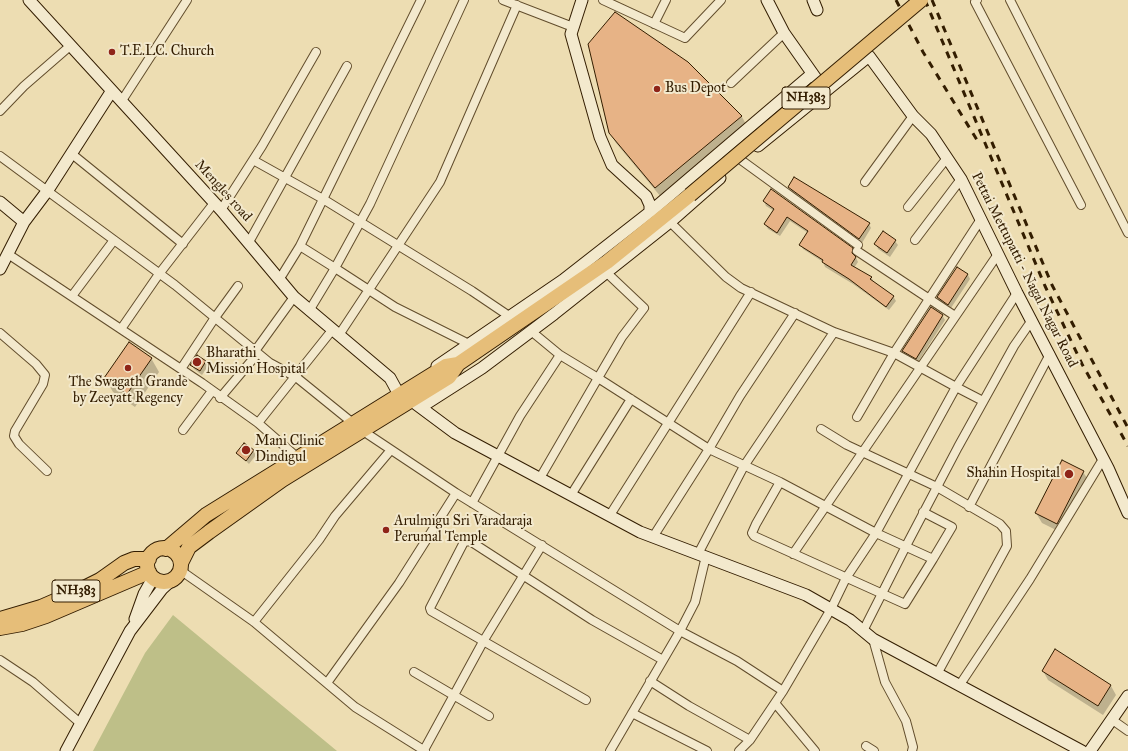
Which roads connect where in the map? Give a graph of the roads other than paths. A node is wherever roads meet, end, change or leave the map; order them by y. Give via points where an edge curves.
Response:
1 (29, 0) edge
2 (186, 0) edge
3 (421, 0) edge
4 (464, 0) edge
5 (503, 0) edge
6 (582, 0) edge
7 (603, 0) edge
8 (666, 0) edge
9 (721, 0) edge
10 (768, 0) edge
11 (922, 0) edge
12 (978, 0) edge
13 (1010, 0) edge
14 (517, 5) junction
15 (654, 24) junction
16 (573, 27) junction
17 (784, 33) junction
18 (70, 46) junction
19 (316, 52) dead end
20 (347, 66) dead end
21 (812, 74) junction
22 (731, 83) dead end
23 (826, 91) junction
24 (111, 92) junction
25 (121, 102) junction
26 (0, 111) edge
27 (913, 116) junction
28 (72, 154) junction
29 (0, 156) edge
30 (947, 158) junction
31 (253, 160) junction
32 (741, 160) junction
33 (696, 173) junction
34 (285, 177) junction
35 (961, 179) junction
36 (865, 182) dead end
37 (709, 188) junction
38 (48, 190) junction
39 (323, 199) junction
40 (0, 202) edge
41 (1081, 205) dead end
42 (218, 207) junction
43 (908, 207) dead end
44 (650, 212) junction
45 (981, 219) junction
46 (24, 222) junction
47 (360, 222) junction
48 (670, 222) junction
49 (1128, 233) edge
50 (114, 240) junction
51 (915, 240) dead end
52 (249, 242) junction
53 (183, 244) junction
54 (300, 246) junction
55 (399, 246) junction
56 (8, 254) junction
57 (998, 254) junction
58 (335, 268) junction
59 (0, 269) edge
60 (607, 273) junction
61 (159, 274) junction
62 (279, 280) junction
63 (238, 286) dead end
64 (369, 291) junction
65 (751, 292) junction
66 (1017, 293) junction
67 (72, 296) junction
68 (294, 297) junction
69 (929, 299) junction
70 (309, 310) junction
71 (795, 313) junction
72 (509, 316) junction
73 (955, 316) junction
74 (214, 319) junction
75 (1032, 320) junction
76 (121, 329) junction
77 (531, 331) junction
78 (336, 332) junction
79 (834, 332) junction
80 (0, 333) edge
81 (470, 349) junction
82 (256, 352) junction
83 (894, 353) junction
84 (1050, 354) junction
85 (560, 355) junction
86 (919, 368) junction
87 (181, 369) junction
88 (296, 377) junction
89 (598, 378) junction
90 (956, 387) junction
91 (212, 391) junction
92 (407, 397) junction
93 (220, 398) junction
94 (631, 399) junction
95 (983, 401) junction
96 (857, 417) dead end
97 (258, 423) junction
98 (668, 424) junction
99 (359, 427) junction
100 (822, 429) dead end
101 (182, 430) dead end
102 (709, 449) junction
103 (390, 451) junction
104 (861, 452) junction
105 (499, 456) junction
106 (298, 458) junction
107 (1103, 459) junction
108 (744, 466) junction
109 (47, 471) dead end
110 (908, 473) junction
111 (540, 478) junction
112 (780, 482) junction
113 (937, 487) junction
114 (456, 494) junction
115 (571, 495) junction
116 (472, 503) junction
117 (825, 506) junction
118 (969, 507) junction
119 (923, 512) junction
120 (1128, 513) edge
121 (610, 515) junction
122 (876, 533) junction
123 (653, 537) junction
124 (542, 545) junction
125 (906, 546) junction
126 (166, 548) junction
127 (792, 554) junction
128 (702, 555) junction
129 (932, 559) junction
130 (150, 570) junction
131 (178, 571) junction
132 (523, 576) junction
133 (846, 578) junction
134 (882, 595) junction
135 (831, 609) junction
136 (0, 619) edge
137 (254, 622) junction
138 (0, 628) edge
139 (130, 631) junction
140 (863, 631) junction
141 (680, 632) junction
142 (873, 639) junction
143 (484, 640) junction
144 (0, 660) edge
145 (663, 660) junction
146 (414, 672) dead end
147 (937, 674) junction
148 (650, 681) junction
149 (327, 683) junction
150 (960, 686) junction
151 (783, 691) junction
152 (1128, 696) edge
153 (454, 697) junction
154 (586, 700) dead end
155 (775, 703) junction
156 (632, 713) junction
157 (489, 716) dead end
158 (1111, 719) junction
159 (80, 722) junction
160 (1128, 731) edge
161 (750, 740) junction
162 (866, 746) dead end
163 (66, 751) edge
164 (425, 751) edge
165 (610, 751) edge
166 (707, 751) edge
167 (739, 751) edge
168 (815, 751) edge
169 (874, 751) edge
170 (912, 751) edge
171 (1082, 751) edge
172 (1090, 751) edge

1 - 18 main road, Mengles road
2 - 25 street
3 - 39 street
4 - 47 street
5 - 14 street
6 - 16 main road
7 - 15 street
8 - 15 street
9 - 15 street via 685,38
10 - 17 main road
11 - 81 highway, NH383, bridge via 690,195 606,262
12 - 41 street via 975,2
13 - 49 street
14 - 16 street
14 - 55 street via 440,182
16 - 44 main road via 571,34 600,137 612,165 646,196
17 - 21 main road
17 - 22 street
18 - 24 main road, Mengles road
18 - 26 street
19 - 31 street
20 - 34 street
21 - 23 main road
21 - 33 main road
23 - 27 main road, Pettai Mettupatti - Nagal Nagar Road via 869,56
23 - 32 main road
24 - 25 main road, Mengles road
24 - 28 main road
25 - 42 main road, Mengles road
27 - 30 main road, Pettai Mettupatti - Nagal Nagar Road via 931,134
27 - 36 street
28 - 38 main road
28 - 53 street
29 - 38 street
30 - 35 main road, Pettai Mettupatti - Nagal Nagar Road
30 - 43 street
31 - 34 street
31 - 42 street
32 - 37 main road
32 - 69 street
33 - 37 main road
33 - 44 main road
34 - 39 street
34 - 52 street
35 - 45 main road, Pettai Mettupatti - Nagal Nagar Road
35 - 51 street
37 - 48 main road
38 - 46 main road
38 - 50 street
39 - 47 street
39 - 54 street
40 - 46 main road
42 - 52 main road, Mengles road
42 - 53 street
44 - 72 main road via 563,280
45 - 57 main road, Pettai Mettupatti - Nagal Nagar Road
45 - 69 street
46 - 56 main road
47 - 55 street
47 - 58 street
48 - 60 main road
48 - 65 street via 726,277
50 - 61 street
50 - 67 street
52 - 62 main road, Mengles road
53 - 61 street
54 - 58 street
54 - 62 street
55 - 64 street
55 - 72 street
56 - 59 main road
56 - 67 street
57 - 66 main road, Pettai Mettupatti - Nagal Nagar Road
57 - 73 street
58 - 64 street
58 - 70 street
60 - 77 main road
60 - 89 street via 644,308 622,337
61 - 74 street
61 - 76 street
62 - 68 main road, Mengles road
63 - 74 street
64 - 78 street
64 - 81 street
65 - 71 street
65 - 98 street
66 - 75 main road, Pettai Mettupatti - Nagal Nagar Road
66 - 90 street
67 - 76 street
68 - 70 main road, Mengles road
68 - 82 street
69 - 73 street
69 - 83 street
70 - 78 main road, Mengles road
71 - 79 street
71 - 102 street via 740,396
72 - 81 main road
73 - 86 street
74 - 82 street
74 - 87 street
75 - 84 main road, Pettai Mettupatti - Nagal Nagar Road
75 - 95 street
76 - 87 street
77 - 85 street
77 - 92 main road via 482,368
78 - 88 street
78 - 92 main road, Mengles road via 390,378
79 - 83 street
79 - 108 street
80 - 109 street via 45,375 43,384 14,436 18,444
81 - 92 main road via 417,380
81 - 92 highway via 449,377
82 - 88 street
82 - 93 street
83 - 86 street
83 - 96 street
84 - 107 main road, Pettai Mettupatti - Nagal Nagar Road
84 - 118 street
85 - 89 street
85 - 105 street via 520,416
86 - 90 street
86 - 104 street
87 - 91 street
88 - 97 street
88 - 99 street
89 - 94 street
89 - 111 street
90 - 95 street
90 - 110 street
91 - 93 street
91 - 101 street
92 - 99 highway, NH383
92 - 105 main road, Mengles road via 455,433
93 - 97 street
94 - 98 street
94 - 115 street
95 - 113 street
97 - 106 street
98 - 102 street
98 - 121 street
99 - 103 street
99 - 106 highway, NH383
99 - 131 highway, NH383 via 208,532 190,547
100 - 104 street
102 - 108 street
102 - 123 street
103 - 114 street
103 - 137 street via 335,516
104 - 110 street
104 - 117 street
105 - 111 main road, Mengles road
105 - 116 street
106 - 126 highway, NH383 via 206,515
107 - 120 main road, Pettai Mettupatti - Nagal Nagar Road
107 - 150 street via 1030,579
108 - 112 street
108 - 128 street
110 - 113 street
110 - 122 street
111 - 115 main road, Mengles road
112 - 117 street
112 - 127 street via 752,533 760,540
113 - 118 street
113 - 119 street
114 - 116 street
114 - 149 street via 399,583
115 - 121 main road, Mengles road
116 - 124 street
117 - 122 street
117 - 127 street
118 - 147 street via 1000,524 1006,531 1007,546
119 - 125 street
119 - 129 street via 952,527
121 - 123 main road, Mengles road
122 - 125 street
122 - 133 street
123 - 128 main road, Mengles road
124 - 132 street
124 - 141 street
125 - 129 street
125 - 134 street
126 - 130 highway, NH383 via 153,553
126 - 131 highway via 178,556
127 - 133 street
128 - 135 main road, Mengles road via 806,595
128 - 141 street via 694,602
129 - 134 street via 905,604
130 - 131 highway, NH383 via 159,582 168,582
130 - 136 highway, NH383 via 134,559 80,590
130 - 138 highway, NH383 via 46,616
130 - 139 main road
131 - 137 street
131 - 139 main road
132 - 143 street
132 - 143 street via 470,541 464,542 430,608 431,611
132 - 145 street via 592,620
133 - 134 street
133 - 135 street
134 - 140 street
135 - 140 main road, Mengles road
135 - 151 street
137 - 149 street
139 - 159 main road
140 - 142 main road, Mengles road
141 - 145 street
141 - 151 street via 737,661
142 - 147 main road, Mengles road
142 - 170 street via 885,682 906,721
143 - 153 street
143 - 154 street
144 - 159 street via 33,682
145 - 148 street
146 - 153 street
147 - 150 main road, Mengles road
148 - 156 street
148 - 161 street
149 - 164 street via 355,706
150 - 171 main road, Mengles road
151 - 155 street
152 - 158 main road
153 - 157 street
153 - 164 street
155 - 161 street
155 - 168 street
156 - 165 street
156 - 166 street
158 - 160 street
158 - 172 main road
159 - 163 main road
161 - 167 street
162 - 169 street

